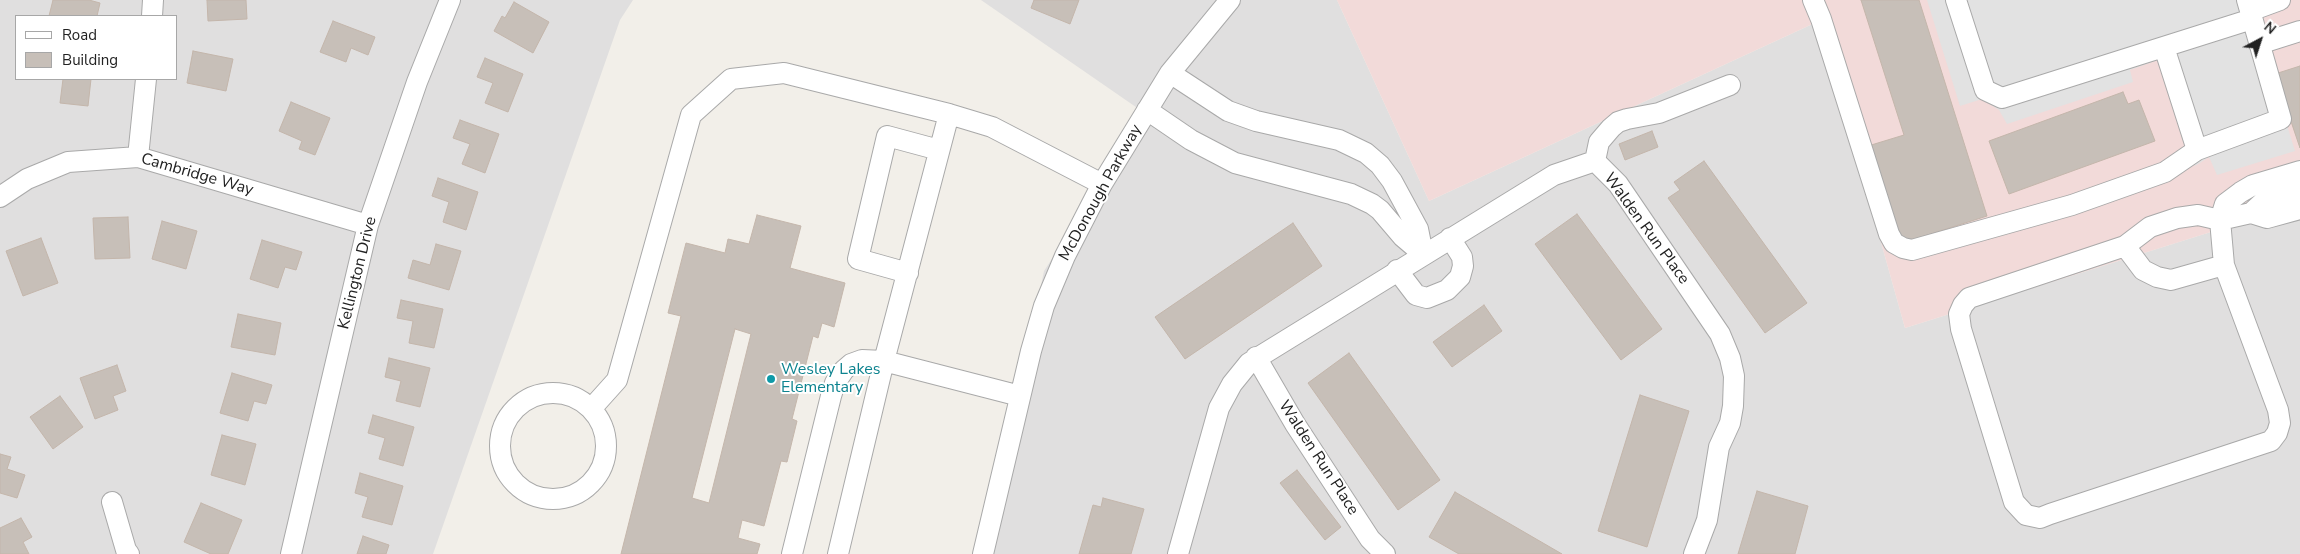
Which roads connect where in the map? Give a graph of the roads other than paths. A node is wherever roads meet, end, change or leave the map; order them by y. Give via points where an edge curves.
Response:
1 (153, 0) edge
2 (450, 0) edge
3 (1230, 0) edge
4 (1813, 0) edge
5 (1956, 0) edge
6 (2280, 0) edge
7 (2250, 10) edge
8 (152, 15) edge
9 (2300, 30) edge
10 (2259, 44) junction
11 (2164, 47) junction
12 (1170, 74) junction
13 (146, 80) edge
14 (1730, 85) dead end
15 (1148, 110) junction
16 (949, 114) junction
17 (939, 150) junction
18 (2197, 150) junction
19 (138, 157) junction
20 (1595, 161) junction
21 (1102, 184) junction
22 (2296, 187) edge
23 (0, 197) edge
24 (1401, 198) junction
25 (1382, 213) junction
26 (2220, 220) junction
27 (368, 225) junction
28 (1450, 238) junction
29 (2125, 246) junction
30 (1423, 254) junction
31 (2224, 264) junction
32 (1397, 270) junction
33 (908, 273) junction
34 (1256, 357) junction
35 (884, 361) junction
36 (1020, 396) junction
37 (590, 409) junction
38 (112, 502) dead end
39 (129, 554) edge
40 (292, 554) edge
41 (792, 554) edge
42 (838, 554) edge
43 (983, 554) edge
44 (1178, 554) edge
45 (1385, 554) edge
46 (1694, 554) edge

1 - 8 street
2 - 27 street, Kellington Drive via 417,82
3 - 12 street, McDonough Parkway
4 - 18 street via 1889,234 1894,243 1903,248 1912,250 2072,205 2166,172
5 - 11 street via 1986,90 2002,98
6 - 7 street
7 - 10 street
7 - 11 street
9 - 10 street
10 - 18 street via 2280,119
11 - 18 street
12 - 15 street, McDonough Parkway
12 - 24 street via 1228,111 1353,145 1380,165
13 - 19 street
14 - 20 street via 1659,113 1618,122 1600,142
15 - 21 street, McDonough Parkway
15 - 25 street via 1224,158 1350,194 1372,204
16 - 17 street
16 - 21 street via 992,127
16 - 37 street via 784,73 731,79 691,115 618,380
17 - 33 street
17 - 33 street via 887,136 858,259
19 - 23 street, Cambridge Way via 68,162 27,179
19 - 27 street, Cambridge Way
20 - 28 street, Walden Run Place via 1554,175
20 - 46 street, Walden Run Place via 1618,184 1720,334 1730,358 1734,376 1733,406 1719,447 1707,520
21 - 36 street, McDonough Parkway via 1065,256 1044,306
22 - 26 street via 2264,201 2251,213
22 - 26 street via 2253,184 2225,204
24 - 25 street
24 - 30 street via 1418,229
25 - 30 street via 1402,237
26 - 29 street via 2198,215 2177,218 2150,227
26 - 31 street
27 - 40 street, Kellington Drive
28 - 30 street, Walden Run Place
28 - 32 street via 1462,257 1463,266 1460,277 1447,290 1427,298 1416,294
29 - 31 street via 2143,270 2171,280
29 - 31 street via 1969,298 1959,314 2014,502 2026,515 2040,518 2271,441 2280,423 2278,410
30 - 32 street, Walden Run Place
32 - 34 street, Walden Run Place
33 - 35 street
34 - 44 street, Walden Run Place via 1232,384 1219,408
34 - 45 street, Walden Run Place via 1295,424 1370,538
35 - 36 street
35 - 41 street via 862,360 851,364 835,383
35 - 42 street
36 - 43 street, McDonough Parkway
37 - 37 street via 571,396 554,393 537,395 521,403 508,416 501,433 504,468 515,482 529,493 546,499 564,498 580,492 593,481 602,467 606,450 605,433 598,417
38 - 39 street

